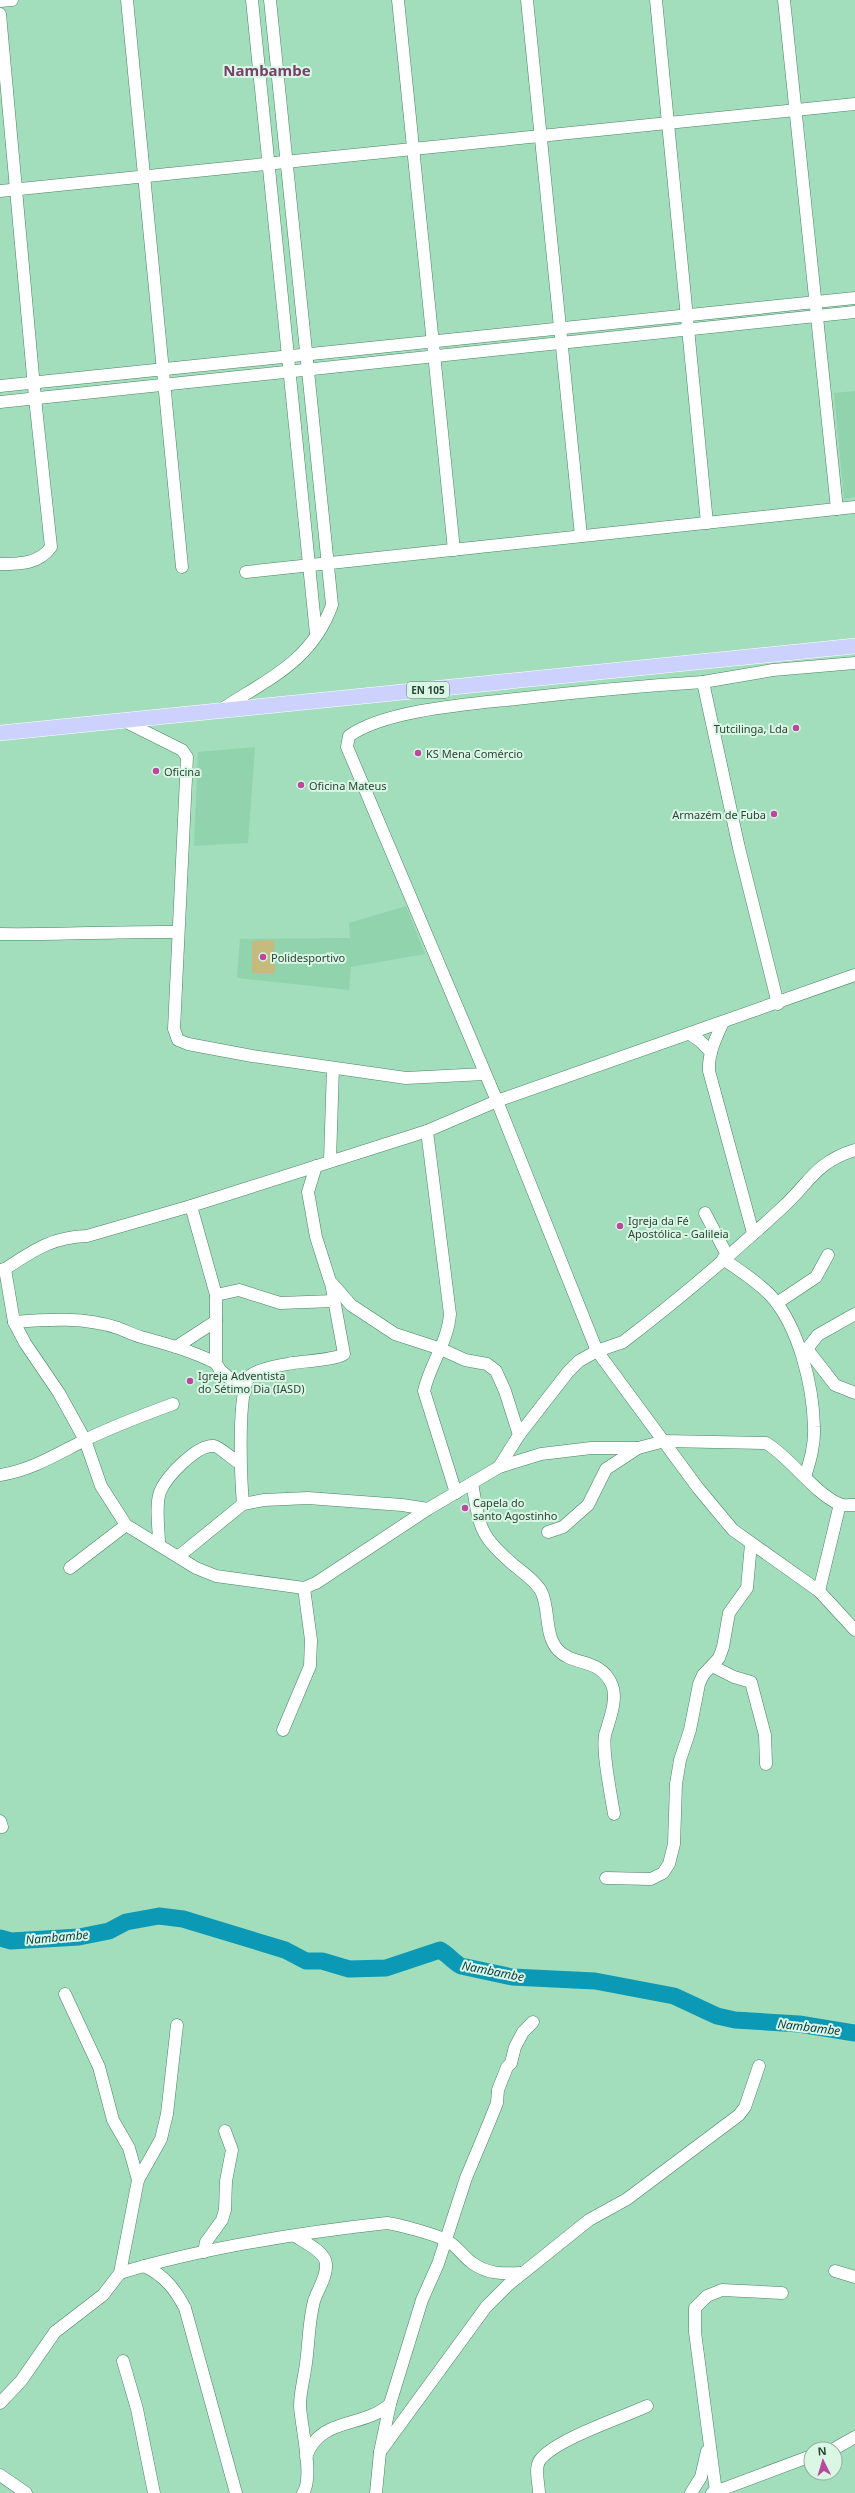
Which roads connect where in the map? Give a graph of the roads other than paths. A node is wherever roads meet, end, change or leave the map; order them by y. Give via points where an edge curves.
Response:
1 (12, 0) edge
2 (127, 0) edge
3 (252, 0) edge
4 (270, 0) edge
5 (398, 0) edge
6 (527, 0) edge
7 (656, 0) edge
8 (784, 0) edge
9 (0, 1) edge
10 (0, 14) edge
11 (855, 104) edge
12 (796, 110) junction
13 (668, 123) junction
14 (541, 136) junction
15 (413, 149) junction
16 (286, 162) junction
17 (268, 164) junction
18 (144, 176) junction
19 (16, 189) junction
20 (0, 191) edge
21 (855, 298) edge
22 (815, 302) junction
23 (855, 312) edge
24 (687, 315) junction
25 (817, 316) junction
26 (560, 328) junction
27 (688, 330) junction
28 (433, 341) junction
29 (562, 343) junction
30 (306, 354) junction
31 (288, 356) junction
32 (435, 356) junction
33 (162, 369) junction
34 (307, 370) junction
35 (290, 371) junction
36 (34, 382) junction
37 (164, 384) junction
38 (0, 386) edge
39 (35, 398) junction
40 (0, 402) edge
41 (855, 507) edge
42 (837, 509) junction
43 (707, 523) junction
44 (581, 536) junction
45 (454, 550) junction
46 (327, 563) junction
47 (0, 564) edge
48 (310, 565) junction
49 (182, 567) dead end
50 (246, 572) dead end
51 (316, 634) junction
52 (855, 646) edge
53 (855, 663) edge
54 (703, 682) junction
55 (441, 689) junction
56 (444, 707) junction
57 (216, 712) junction
58 (124, 721) junction
59 (0, 733) edge
60 (178, 932) junction
61 (0, 934) edge
62 (855, 975) edge
63 (778, 1004) junction
64 (723, 1022) junction
65 (690, 1034) junction
66 (711, 1052) junction
67 (333, 1068) junction
68 (484, 1074) junction
69 (497, 1101) junction
70 (427, 1130) junction
71 (855, 1150) edge
72 (330, 1160) junction
73 (316, 1166) junction
74 (191, 1206) junction
75 (705, 1213) dead end
76 (753, 1233) junction
77 (828, 1255) dead end
78 (725, 1257) junction
79 (3, 1269) edge
80 (330, 1281) junction
81 (216, 1295) junction
82 (334, 1301) junction
83 (777, 1303) junction
84 (855, 1314) edge
85 (216, 1321) junction
86 (14, 1322) junction
87 (176, 1347) junction
88 (441, 1349) junction
89 (597, 1351) junction
90 (805, 1352) junction
91 (216, 1362) junction
92 (245, 1392) junction
93 (855, 1393) edge
94 (173, 1404) dead end
95 (519, 1435) junction
96 (84, 1440) junction
97 (665, 1441) junction
98 (638, 1448) junction
99 (239, 1463) junction
100 (499, 1467) junction
101 (0, 1475) edge
102 (805, 1477) junction
103 (472, 1484) junction
104 (456, 1493) junction
105 (243, 1504) junction
106 (840, 1504) junction
107 (855, 1505) edge
108 (428, 1509) junction
109 (126, 1525) junction
110 (548, 1532) dead end
111 (159, 1544) junction
112 (751, 1544) junction
113 (179, 1556) junction
114 (70, 1568) dead end
115 (304, 1588) junction
116 (819, 1591) junction
117 (855, 1630) edge
118 (712, 1666) junction
119 (283, 1730) dead end
120 (766, 1764) dead end
121 (614, 1814) dead end
122 (606, 1878) dead end
123 (65, 1994) dead end
124 (533, 2022) dead end
125 (177, 2025) dead end
126 (759, 2066) dead end
127 (224, 2131) dead end
128 (138, 2180) junction
129 (295, 2236) junction
130 (446, 2240) junction
131 (204, 2252) junction
132 (144, 2266) junction
133 (835, 2271) dead end
134 (120, 2273) junction
135 (521, 2273) junction
136 (855, 2277) edge
137 (782, 2293) dead end
138 (123, 2361) dead end
139 (0, 2403) edge
140 (390, 2404) junction
141 (647, 2406) dead end
142 (855, 2437) edge
143 (708, 2440) junction
144 (843, 2444) edge
145 (380, 2452) junction
146 (306, 2459) junction
147 (803, 2459) edge
148 (0, 2475) edge
149 (714, 2492) edge
150 (26, 2493) edge
151 (154, 2493) edge
152 (236, 2493) edge
153 (303, 2493) edge
154 (376, 2493) edge
155 (539, 2493) edge
156 (691, 2493) edge

1 - 9 street
2 - 18 street
3 - 17 street
4 - 16 street
5 - 15 street
6 - 14 street
7 - 13 street
8 - 12 street
10 - 19 street
11 - 12 street
12 - 13 street
12 - 22 street
13 - 14 street
13 - 24 street
14 - 15 street
14 - 26 street
15 - 16 street
15 - 28 street
16 - 17 street
16 - 30 street
17 - 18 street
17 - 31 street
18 - 19 street
18 - 33 street
19 - 20 street
19 - 36 street
21 - 22 street
22 - 24 street
22 - 25 street
23 - 25 street
24 - 26 street
24 - 27 street
25 - 27 street
25 - 42 street
26 - 28 street
26 - 29 street
27 - 29 street
27 - 43 street
28 - 30 street
28 - 32 street
29 - 32 street
29 - 44 street
30 - 31 street
30 - 34 street
31 - 33 street
31 - 35 street
32 - 34 street
32 - 45 street
33 - 36 street
33 - 37 street
34 - 35 street
34 - 46 street
35 - 37 street
35 - 48 street
36 - 38 street
36 - 39 street
37 - 39 street
37 - 49 street
39 - 40 street
39 - 47 street via 51,547 45,556 25,564
41 - 42 street
42 - 43 street
43 - 44 street
44 - 45 street
45 - 46 street
46 - 48 street
46 - 51 street via 332,605
48 - 50 street
48 - 51 street
51 - 57 street via 301,656 283,671
52 - 55 main road, EN 105
53 - 54 street via 773,670
54 - 56 street via 631,686
54 - 63 street via 739,848
55 - 56 street
55 - 57 main road, EN 105
56 - 68 street via 362,726 349,736 347,747
57 - 58 main road, EN 105
58 - 59 main road, EN 105
58 - 60 street via 182,750 187,757
60 - 61 street
60 - 67 street via 174,1029 178,1040 252,1056
62 - 63 street
63 - 64 street
64 - 65 street
64 - 66 street
65 - 66 street
65 - 69 street
66 - 76 street via 709,1071
67 - 68 street via 406,1078
67 - 72 street
68 - 69 street
69 - 70 street
69 - 89 street
70 - 72 street
70 - 88 street via 450,1314 449,1331
71 - 76 street via 836,1156 817,1170 784,1206
72 - 73 street
73 - 74 street
73 - 80 street via 308,1192 316,1237
74 - 79 street via 87,1236 70,1236 45,1243
74 - 81 street
75 - 78 street
76 - 78 street
77 - 83 street via 816,1277
78 - 83 street via 758,1283
78 - 89 street via 623,1342
79 - 86 street
80 - 82 street
80 - 88 street via 351,1305 372,1320 395,1334
81 - 82 street via 239,1290 280,1303
81 - 85 street
82 - 92 street via 344,1354 254,1373 249,1377
83 - 90 street
84 - 90 street via 818,1335
85 - 87 street
85 - 91 street
86 - 87 street via 56,1318 89,1322
86 - 96 street via 59,1393
87 - 91 street
88 - 95 street via 465,1360 487,1364 496,1371
88 - 104 street via 424,1391
89 - 95 street via 579,1360
89 - 97 street
90 - 93 street via 835,1385
90 - 102 street via 814,1428 812,1453
91 - 92 street via 220,1370
92 - 99 street
94 - 96 street
95 - 100 street
96 - 101 street via 55,1458
96 - 109 street via 101,1486
97 - 98 street
97 - 102 street via 766,1443
97 - 112 street via 698,1488 733,1530
98 - 100 street via 591,1448 541,1454
98 - 110 street via 606,1469 594,1495 584,1509 563,1527
99 - 105 street
99 - 111 street via 216,1446 208,1446 184,1461 160,1492
100 - 103 street
102 - 106 street
103 - 104 street
103 - 121 street via 483,1535 498,1553 541,1591 552,1640 557,1650 568,1657 589,1662 604,1672 612,1686 612,1713 605,1737
104 - 108 street
105 - 108 street via 264,1500 308,1498
105 - 113 street
106 - 107 street
106 - 116 street
108 - 115 street via 316,1583
109 - 111 street
109 - 114 street
111 - 113 street
112 - 116 street
112 - 118 street via 747,1588 729,1613 723,1647
113 - 115 street via 196,1568 216,1576
115 - 119 street via 311,1640 310,1666
116 - 117 street
118 - 120 street via 751,1682 764,1735
118 - 122 street via 703,1675 699,1684 690,1730 680,1760 676,1784 674,1844 669,1864 663,1873 651,1879
123 - 128 street via 100,2067 113,2120 129,2148
124 - 130 street via 515,2048 511,2063 505,2072 492,2116 466,2178
125 - 128 street via 171,2092 161,2139
126 - 135 street via 745,2106 739,2115 627,2199 589,2220
127 - 131 street via 232,2150 226,2181 225,2210 222,2220 206,2242
128 - 134 street
129 - 130 street via 387,2223 398,2224
129 - 131 street
129 - 146 street via 324,2256 326,2262 314,2301 305,2371 300,2386
130 - 135 street via 471,2262 490,2272
130 - 140 street via 422,2300
131 - 132 street
132 - 134 street
132 - 152 street via 156,2271 174,2288 186,2308
133 - 136 street
134 - 139 street via 103,2295 55,2332 21,2381
135 - 145 street via 486,2308
137 - 143 street via 722,2290 707,2296 695,2308 695,2332 705,2390
138 - 151 street via 137,2409
140 - 145 street
140 - 146 street via 382,2412 339,2425 323,2433 310,2444
141 - 155 street via 575,2437 552,2450 538,2465
142 - 144 street
143 - 149 street
143 - 156 street via 706,2463
145 - 154 street
146 - 153 street via 308,2482
147 - 149 street
148 - 150 street

